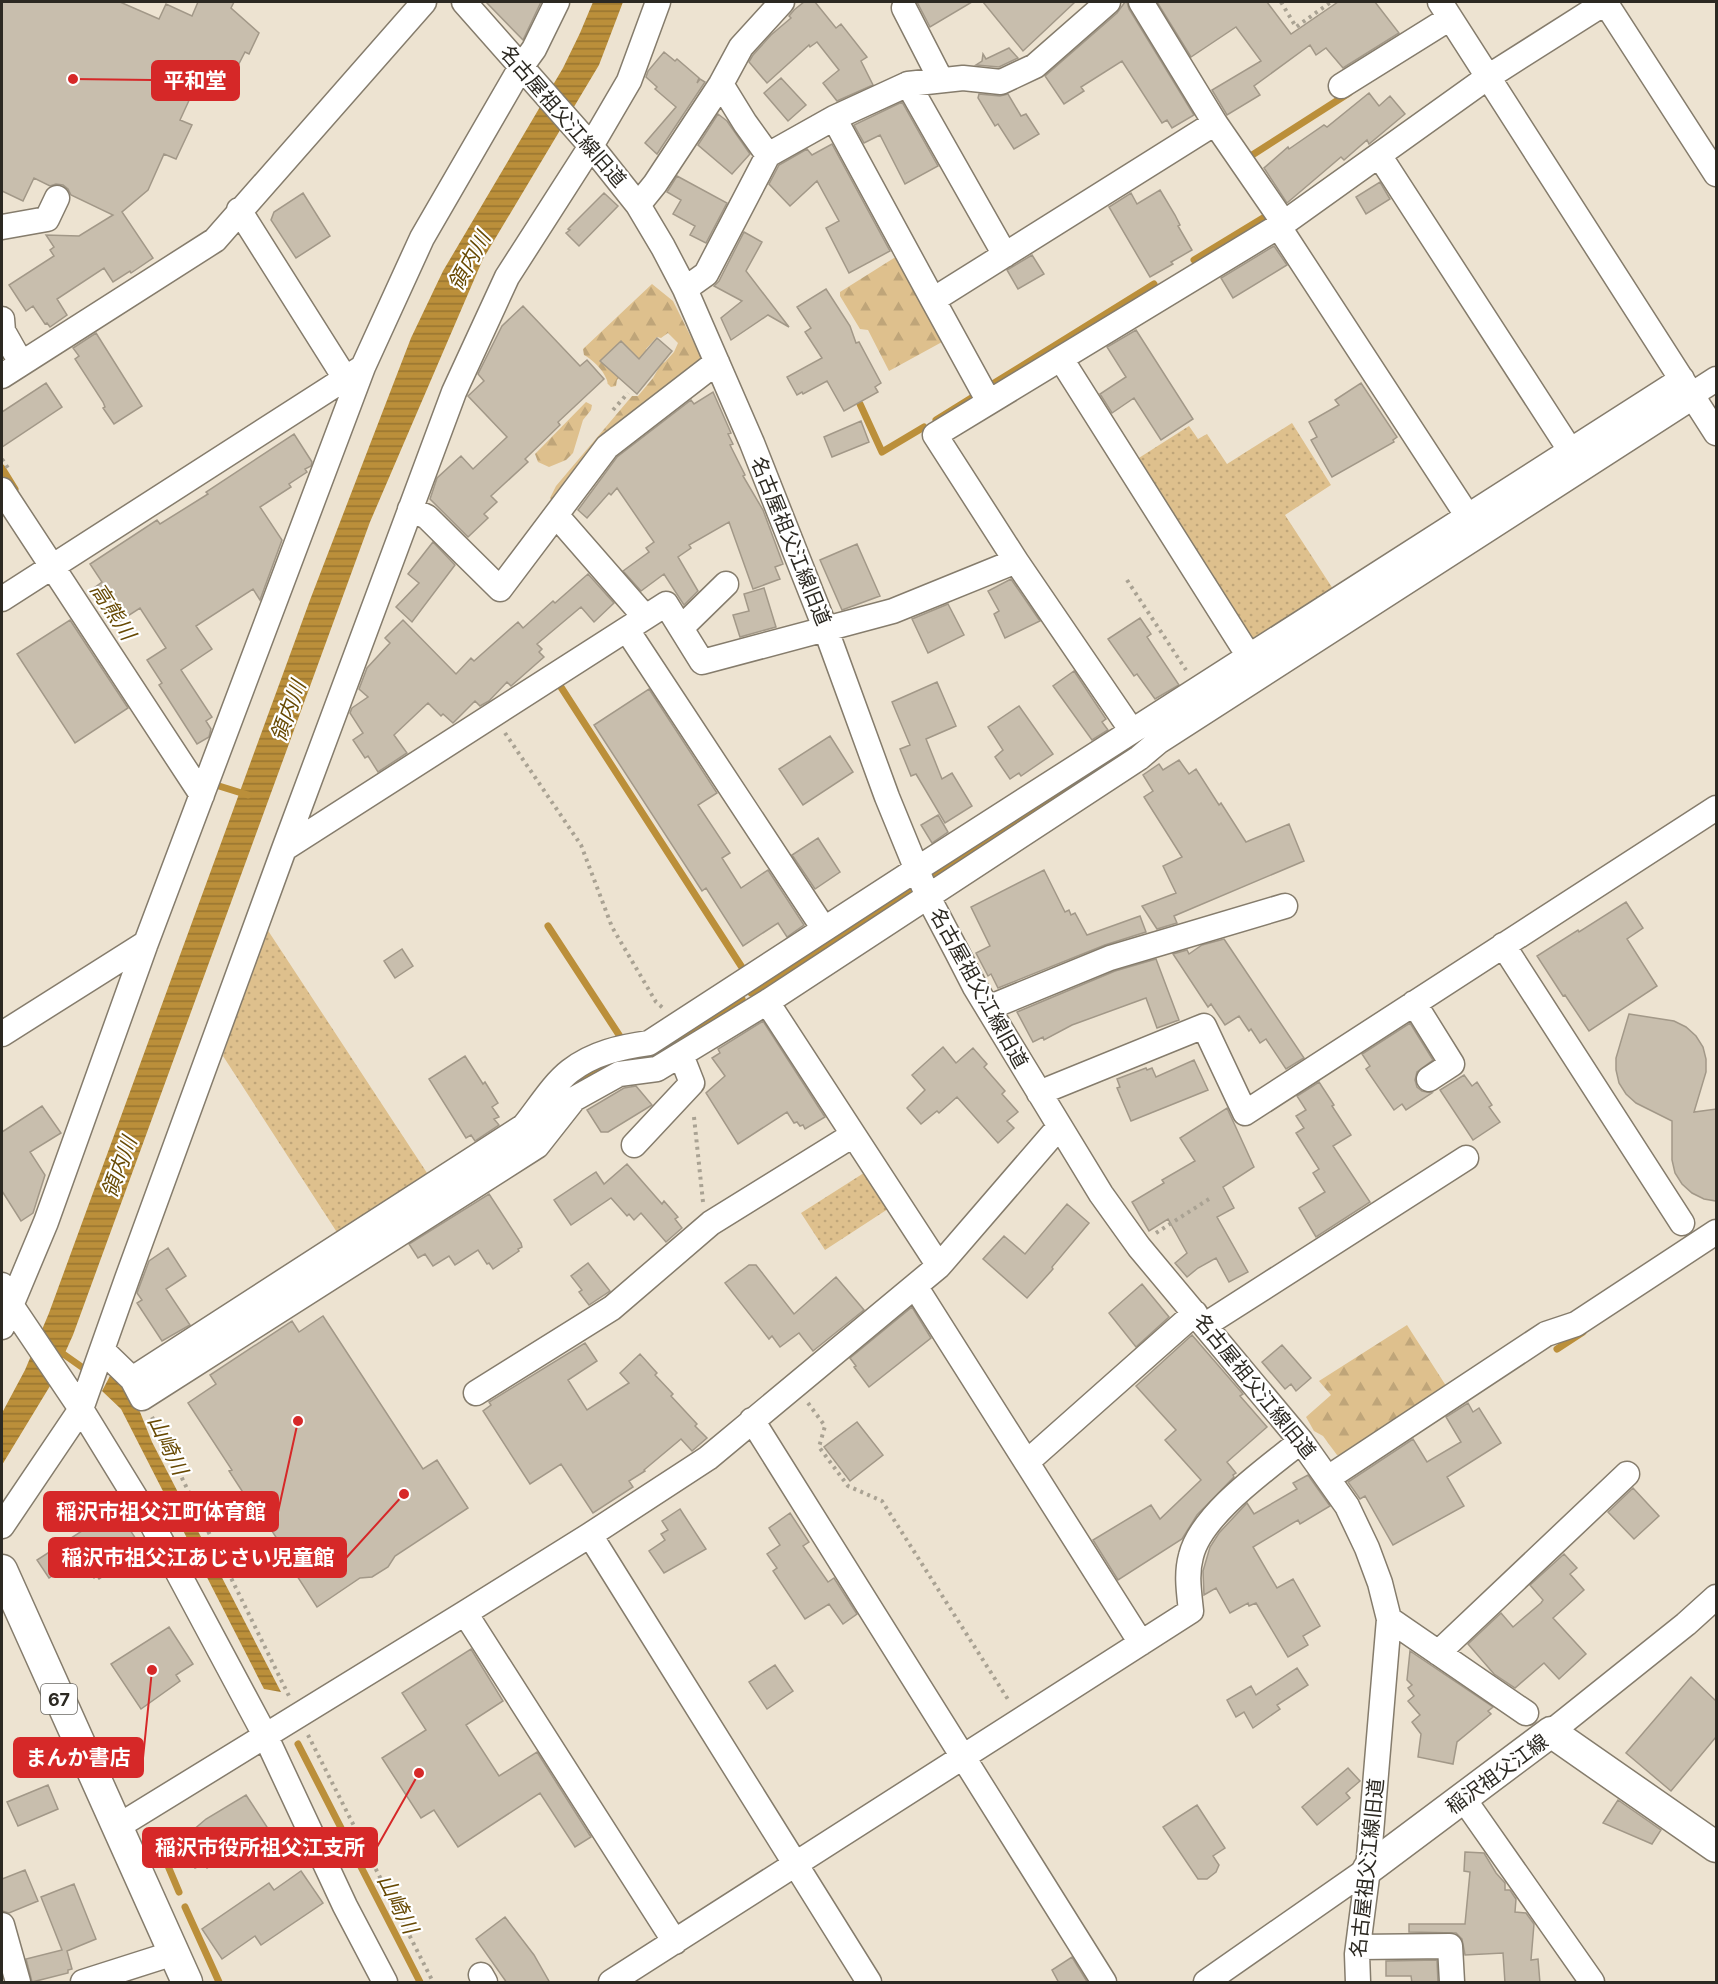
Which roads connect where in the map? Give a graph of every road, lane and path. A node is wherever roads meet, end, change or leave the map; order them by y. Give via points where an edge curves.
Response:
1 (424, 2) edge
2 (464, 2) edge
3 (557, 2) edge
4 (658, 2) edge
5 (782, 2) edge
6 (1108, 2) edge
7 (1141, 2) edge
8 (1281, 2) edge
9 (1331, 2) edge
10 (1606, 2) edge
11 (903, 8) dead end
12 (1445, 10) edge
13 (523, 69) junction
14 (1488, 77) junction
15 (941, 80) junction
16 (721, 84) junction
17 (908, 84) junction
18 (1341, 86) dead end
19 (834, 118) junction
20 (1215, 123) junction
21 (586, 141) junction
22 (768, 155) junction
23 (1379, 155) junction
24 (1716, 174) edge
25 (57, 198) dead end
26 (638, 205) junction
27 (239, 210) junction
28 (1282, 225) junction
29 (2, 227) edge
30 (1005, 255) junction
31 (685, 289) junction
32 (933, 300) junction
33 (2, 319) edge
34 (1061, 359) junction
35 (717, 362) junction
36 (11, 369) edge
37 (354, 373) junction
38 (1716, 379) edge
39 (1687, 388) junction
40 (989, 402) junction
41 (1716, 433) edge
42 (1570, 450) junction
43 (2, 489) edge
44 (411, 509) junction
45 (556, 515) junction
46 (1473, 525) junction
47 (1016, 561) junction
48 (52, 567) junction
49 (1127, 580) dead end
50 (726, 584) dead end
51 (2, 599) edge
52 (636, 623) junction
53 (681, 628) junction
54 (826, 630) junction
55 (1255, 666) junction
56 (1198, 688) junction
57 (493, 715) junction
58 (1132, 731) junction
59 (202, 795) junction
60 (1716, 808) edge
61 (284, 849) junction
62 (916, 869) junction
63 (928, 897) junction
64 (1286, 906) dead end
65 (824, 929) junction
66 (146, 943) junction
67 (1503, 945) junction
68 (766, 1002) junction
69 (1414, 1003) junction
70 (988, 1008) junction
71 (680, 1023) junction
72 (2, 1035) edge
73 (681, 1055) junction
74 (1429, 1079) dead end
75 (690, 1086) junction
76 (1039, 1093) junction
77 (1059, 1127) junction
78 (853, 1135) junction
79 (634, 1146) dead end
80 (1466, 1158) dead end
81 (1209, 1199) dead end
82 (711, 1222) junction
83 (1682, 1223) dead end
84 (1716, 1232) edge
85 (1137, 1244) junction
86 (939, 1266) junction
87 (915, 1286) junction
88 (8, 1308) edge
89 (1200, 1318) junction
90 (102, 1350) junction
91 (795, 1385) junction
92 (137, 1389) junction
93 (476, 1393) dead end
94 (77, 1403) junction
95 (752, 1420) junction
96 (1301, 1441) junction
97 (1027, 1462) junction
98 (1627, 1474) dead end
99 (1328, 1478) junction
100 (2, 1526) edge
101 (590, 1535) junction
102 (2, 1570) edge
103 (1716, 1597) edge
104 (465, 1613) junction
105 (1389, 1619) junction
106 (1141, 1643) junction
107 (1437, 1653) junction
108 (1526, 1713) dead end
109 (299, 1716) junction
110 (1021, 1720) junction
111 (1551, 1732) junction
112 (266, 1737) junction
113 (963, 1757) junction
114 (1463, 1798) junction
115 (117, 1827) junction
116 (1716, 1847) edge
117 (796, 1864) junction
118 (1368, 1869) junction
119 (2, 1925) edge
120 (675, 1942) junction
121 (1358, 1947) junction
122 (174, 1953) junction
123 (18, 1983) edge
124 (83, 1983) edge
125 (187, 1983) edge
126 (386, 1983) edge
127 (433, 1983) edge
128 (611, 1983) edge
129 (869, 1983) edge
130 (1104, 1983) edge
131 (1206, 1983) edge
132 (1358, 1983) edge
133 (1452, 1983) edge
134 (1592, 1983) edge

1 - 27 street
2 - 13 street, 名古屋祖父江線旧道
3 - 13 street
4 - 21 street via 629,81
5 - 16 street via 741,48
6 - 15 street via 1035,66 1001,82
7 - 20 street
8 - 9 path via 1296,27
10 - 14 street
10 - 24 street
11 - 15 street
12 - 14 street
12 - 18 street
13 - 21 street, 名古屋祖父江線旧道
13 - 37 street via 422,238
14 - 23 street
14 - 39 street
15 - 17 street
16 - 22 street
16 - 26 street
17 - 19 street
17 - 30 street
19 - 22 street
19 - 32 street
20 - 28 street
20 - 30 street
21 - 26 street, 名古屋祖父江線旧道
21 - 44 street via 507,277 454,392
22 - 31 street via 706,274
23 - 28 street
23 - 42 street
25 - 29 street via 47,219
26 - 31 street, 名古屋祖父江線旧道
27 - 36 street via 215,240
27 - 37 street
28 - 34 street
28 - 46 street
30 - 32 street
31 - 35 street, 名古屋祖父江線旧道
32 - 40 street
33 - 36 street
34 - 40 street
34 - 55 street
35 - 45 street via 607,447
35 - 54 street, 名古屋祖父江線旧道
37 - 48 street
37 - 59 street
38 - 39 street
39 - 41 street
39 - 42 street
39 - 46 street
40 - 47 street via 935,435
42 - 46 street
43 - 48 street
44 - 45 street via 427,517 500,589
44 - 61 street
45 - 52 street
46 - 55 street
47 - 54 street via 893,611
47 - 58 street
48 - 51 street
48 - 59 street
49 - 56 path
50 - 53 street
52 - 53 street via 666,604
52 - 57 street
52 - 65 street
53 - 54 street via 702,662
54 - 62 street, 名古屋祖父江線旧道
55 - 56 street
55 - 63 street via 1138,758
56 - 58 street
57 - 61 street
57 - 71 path via 581,845 612,927 656,1002
58 - 62 street
59 - 66 street
60 - 67 street
61 - 90 street
62 - 63 street, 名古屋祖父江線旧道
62 - 65 street
63 - 68 street
63 - 70 street, 名古屋祖父江線旧道
64 - 70 street via 1110,958
65 - 71 street
66 - 72 street
66 - 88 street via 46,1222
67 - 69 street
67 - 83 street
68 - 73 street
68 - 78 street
69 - 74 street via 1452,1064
69 - 76 street via 1245,1113 1204,1026
70 - 76 street, 名古屋祖父江線旧道
71 - 92 street via 650,1043 622,1046 570,1071 524,1126
73 - 75 street
73 - 92 street via 657,1069 619,1074 574,1099 537,1146
75 - 79 street
75 - 82 path via 704,1211
76 - 77 street, 名古屋祖父江線旧道
77 - 85 street, 名古屋祖父江線旧道
77 - 86 street
78 - 82 street
78 - 86 street
80 - 89 street
81 - 85 path
82 - 93 street via 612,1308
84 - 99 street via 1576,1324 1546,1334
85 - 89 street, 名古屋祖父江線旧道
86 - 87 street
87 - 91 street
87 - 97 street
88 - 94 street
89 - 96 street, 名古屋祖父江線旧道
89 - 97 street
90 - 92 street
90 - 94 street
91 - 95 street
91 - 110 path via 825,1426 819,1447 848,1486 882,1501
92 - 109 path
94 - 100 street
94 - 112 street via 153,1526
95 - 101 street via 708,1458
95 - 113 street
96 - 99 street, 名古屋祖父江線旧道
96 - 106 street via 1222,1508 1203,1530 1191,1554 1191,1611
97 - 106 street
98 - 107 street
99 - 105 street, 名古屋祖父江線旧道 via 1367,1548
101 - 104 street
101 - 117 street
102 - 115 main road, 67
103 - 111 street
104 - 109 street
104 - 120 street
105 - 107 street
105 - 118 street, 名古屋祖父江線旧道
106 - 110 street
107 - 108 street
109 - 112 street
109 - 127 path
110 - 113 street
111 - 114 main road, 稲沢祖父江線
111 - 116 main road, 稲沢祖父江線
112 - 115 street
112 - 126 street via 345,1906
113 - 117 street
113 - 130 street
114 - 118 main road, 稲沢祖父江線
114 - 134 street
115 - 122 main road, 67
117 - 120 street
117 - 129 street
118 - 121 street, 名古屋祖父江線旧道
118 - 131 street
119 - 123 street
120 - 128 street
121 - 132 street, 名古屋祖父江線旧道
121 - 133 street via 1450,1946
122 - 124 street
122 - 125 main road, 67

